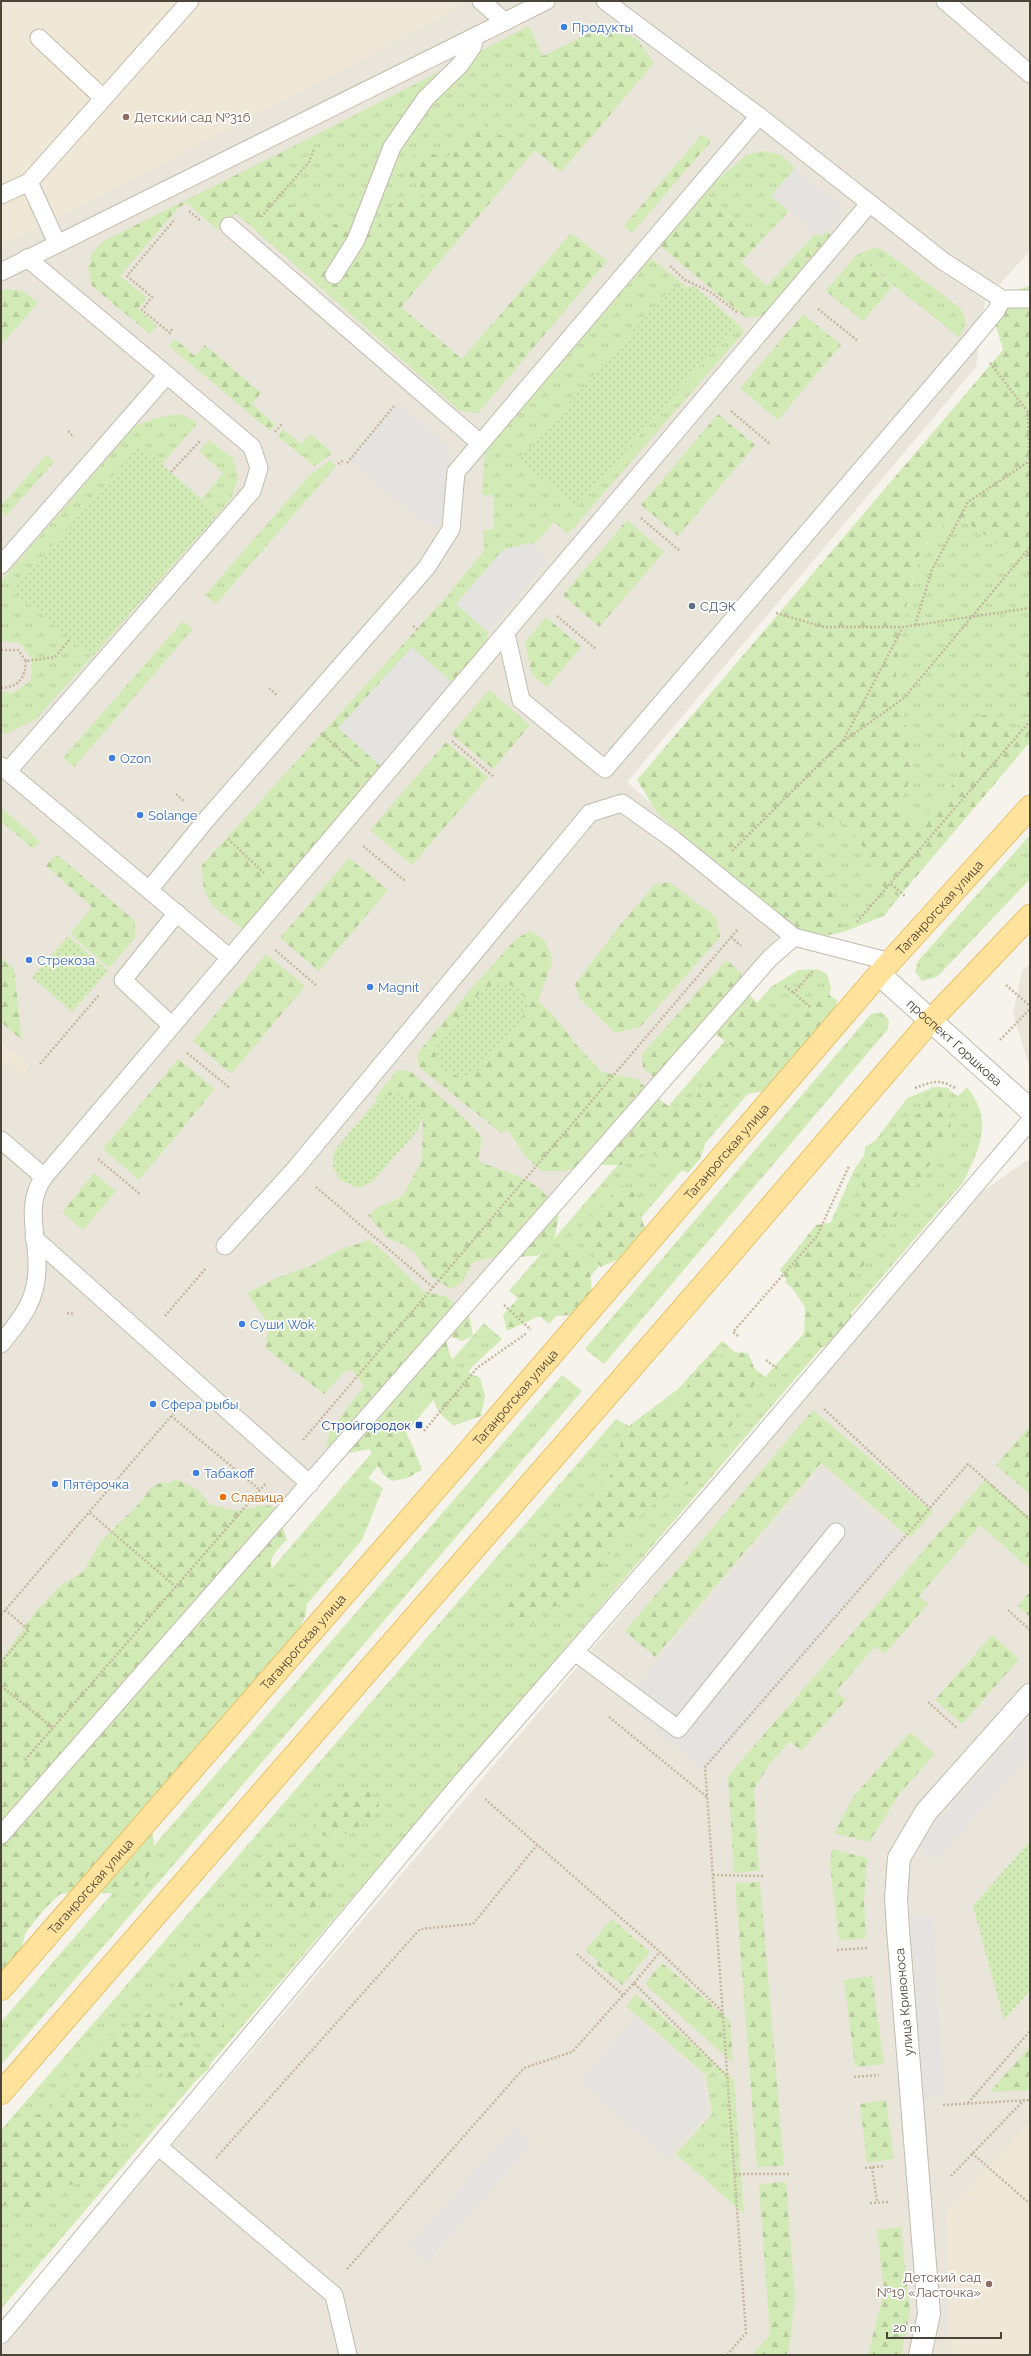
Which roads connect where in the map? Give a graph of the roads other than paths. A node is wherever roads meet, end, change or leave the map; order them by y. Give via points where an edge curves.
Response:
1 (190, 1) edge
2 (481, 1) edge
3 (546, 1) edge
4 (605, 1) edge
5 (945, 1) edge
6 (505, 22) junction
7 (475, 37) junction
8 (39, 38) dead end
9 (1030, 74) edge
10 (103, 98) junction
11 (759, 116) junction
12 (29, 182) junction
13 (1, 195) edge
14 (869, 204) junction
15 (229, 226) road end
16 (57, 244) junction
17 (27, 258) junction
18 (1, 272) edge
19 (334, 275) dead end
20 (1002, 299) junction
21 (1030, 299) edge
22 (167, 375) junction
23 (480, 443) junction
24 (1, 565) edge
25 (506, 634) junction
26 (5, 769) edge
27 (1030, 807) edge
28 (149, 890) junction
29 (177, 913) junction
30 (1030, 916) edge
31 (794, 937) junction
32 (230, 958) junction
33 (885, 968) junction
34 (931, 1020) junction
35 (172, 1026) junction
36 (1030, 1110) edge
37 (1030, 1121) edge
38 (1, 1140) edge
39 (44, 1178) junction
40 (34, 1238) junction
41 (225, 1246) road end
42 (1, 1344) edge
43 (310, 1484) junction
44 (836, 1532) dead end
45 (575, 1652) junction
46 (1030, 1695) edge
47 (1, 1835) edge
48 (1, 1989) edge
49 (1, 2092) edge
50 (160, 2147) junction
51 (1, 2336) edge
52 (348, 2355) edge
53 (920, 2355) edge

1 - 10 lane
2 - 6 lane
3 - 6 lane
4 - 11 lane
5 - 9 lane
6 - 7 lane
7 - 16 lane
7 - 19 lane via 473,46 460,65 426,98 392,147 356,240
8 - 10 lane
10 - 12 lane
11 - 14 lane
11 - 23 lane
12 - 13 lane
12 - 16 lane
14 - 20 lane via 943,261
14 - 25 lane
15 - 23 lane
16 - 17 lane
17 - 18 lane
17 - 22 lane
20 - 21 lane
20 - 25 lane via 972,340 605,769 521,700
22 - 24 lane
22 - 26 lane via 252,447 259,468 252,491
23 - 28 lane via 456,472 451,529 427,567 206,820
25 - 32 lane
26 - 28 lane
27 - 33 main road, Таганрогская улица
28 - 29 lane
29 - 32 lane
29 - 35 lane via 123,980
30 - 34 main road
31 - 33 lane
31 - 41 lane via 713,870 622,803 590,813 295,1169
31 - 43 lane via 763,966
32 - 35 lane
33 - 34 street, проспект Горшкова
33 - 48 main road, Таганрогская улица via 467,1454
34 - 36 street, проспект Горшкова
34 - 49 main road via 703,1286
35 - 39 lane
37 - 45 lane
38 - 39 lane
39 - 40 lane via 35,1189
40 - 42 lane via 37,1268 31,1298 26,1313
40 - 43 lane
43 - 47 lane
44 - 45 lane via 678,1729
45 - 50 lane via 463,1780
46 - 53 street, улица Кривоноса via 926,1812 899,1858 896,1898 898,1929 929,2314
50 - 51 lane
50 - 52 lane via 334,2295

